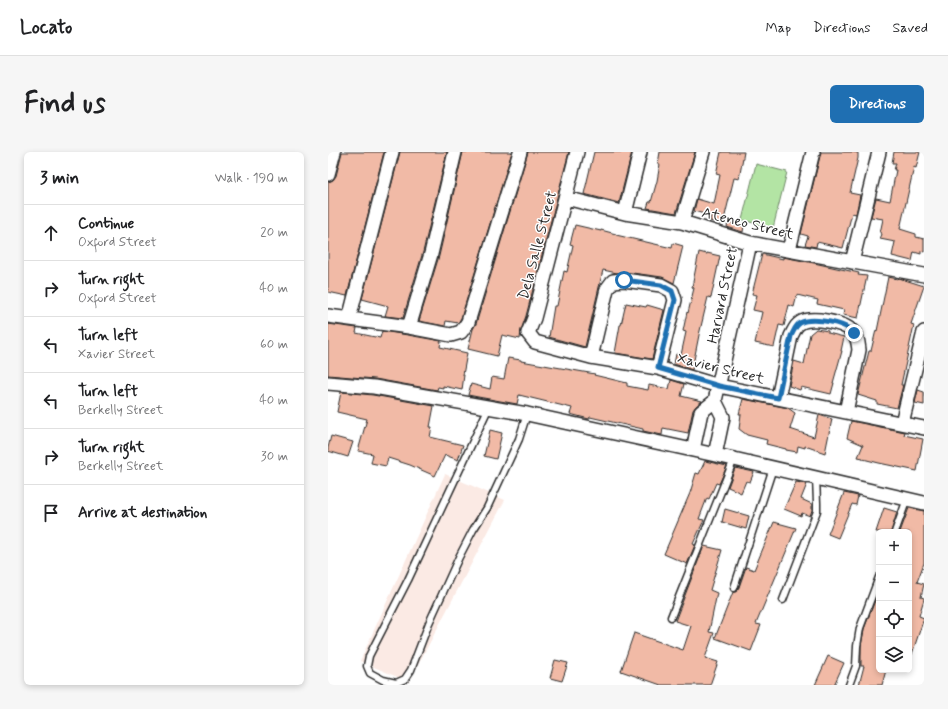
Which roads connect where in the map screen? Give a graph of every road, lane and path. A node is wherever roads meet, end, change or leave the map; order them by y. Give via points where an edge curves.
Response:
1 (334, 152) edge
2 (392, 152) edge
3 (455, 152) edge
4 (520, 152) edge
5 (577, 152) edge
6 (640, 152) edge
7 (703, 152) edge
8 (813, 152) edge
9 (879, 152) edge
10 (328, 174) edge
11 (566, 198) junction
12 (625, 212) junction
13 (682, 222) junction
14 (750, 243) junction
15 (789, 250) junction
16 (852, 262) junction
17 (924, 275) edge
18 (328, 316) edge
19 (349, 319) junction
20 (409, 327) junction
21 (924, 332) edge
22 (535, 342) joint
23 (591, 357) junction
24 (658, 368) junction
25 (328, 383) edge
26 (719, 386) junction
27 (778, 398) junction
28 (715, 401) junction
29 (489, 407) junction
30 (846, 412) junction
31 (527, 414) junction
32 (902, 423) junction
33 (924, 428) edge
34 (693, 450) junction
35 (715, 455) junction
36 (734, 459) junction
37 (773, 468) junction
38 (816, 477) junction
39 (907, 499) junction
40 (924, 503) edge
41 (896, 529) edge
42 (876, 584) edge
43 (734, 588) dead end
44 (783, 600) dead end
45 (671, 617) dead end
46 (849, 685) edge

1 - 10 street
2 - 19 street
3 - 20 street via 431,254
4 - 20 street via 468,322 461,332 451,335
5 - 11 street, Dela Salle Street
6 - 12 street
7 - 13 street
8 - 15 street
9 - 16 street
11 - 12 street, Ateneo Street
11 - 22 street, Dela Salle Street via 528,333
12 - 13 street, Ateneo Street
13 - 14 street, Ateneo Street
14 - 15 street, Ateneo Street
14 - 26 street, Harvard Street
15 - 16 street, Ateneo Street
16 - 17 street, Ateneo Street
18 - 19 street
19 - 20 street
21 - 32 street
22 - 23 street, Xavier Street
23 - 24 street, Xavier Street
23 - 24 street via 607,289 613,281 661,285 672,291 675,300
24 - 26 street, Xavier Street
25 - 29 street via 374,387
26 - 27 street, Xavier Street
26 - 28 street, Harvard Street
27 - 30 street, Xavier Street
27 - 30 street via 791,336 796,327 808,320 840,324 854,333 859,350
28 - 34 street via 701,412
28 - 35 street via 723,417
29 - 31 street
29 - 31 lane via 408,580 369,656 367,666 370,673 383,680 396,683 405,679 410,670 459,557 487,508 519,439
30 - 32 street, Xavier Street
31 - 34 street
32 - 33 street, Xavier Street
34 - 35 street
35 - 36 street
36 - 37 street
36 - 45 lane
37 - 38 street
37 - 43 lane
38 - 39 street
38 - 44 lane via 817,512
39 - 40 street
39 - 41 lane
42 - 46 lane via 860,628 856,666

